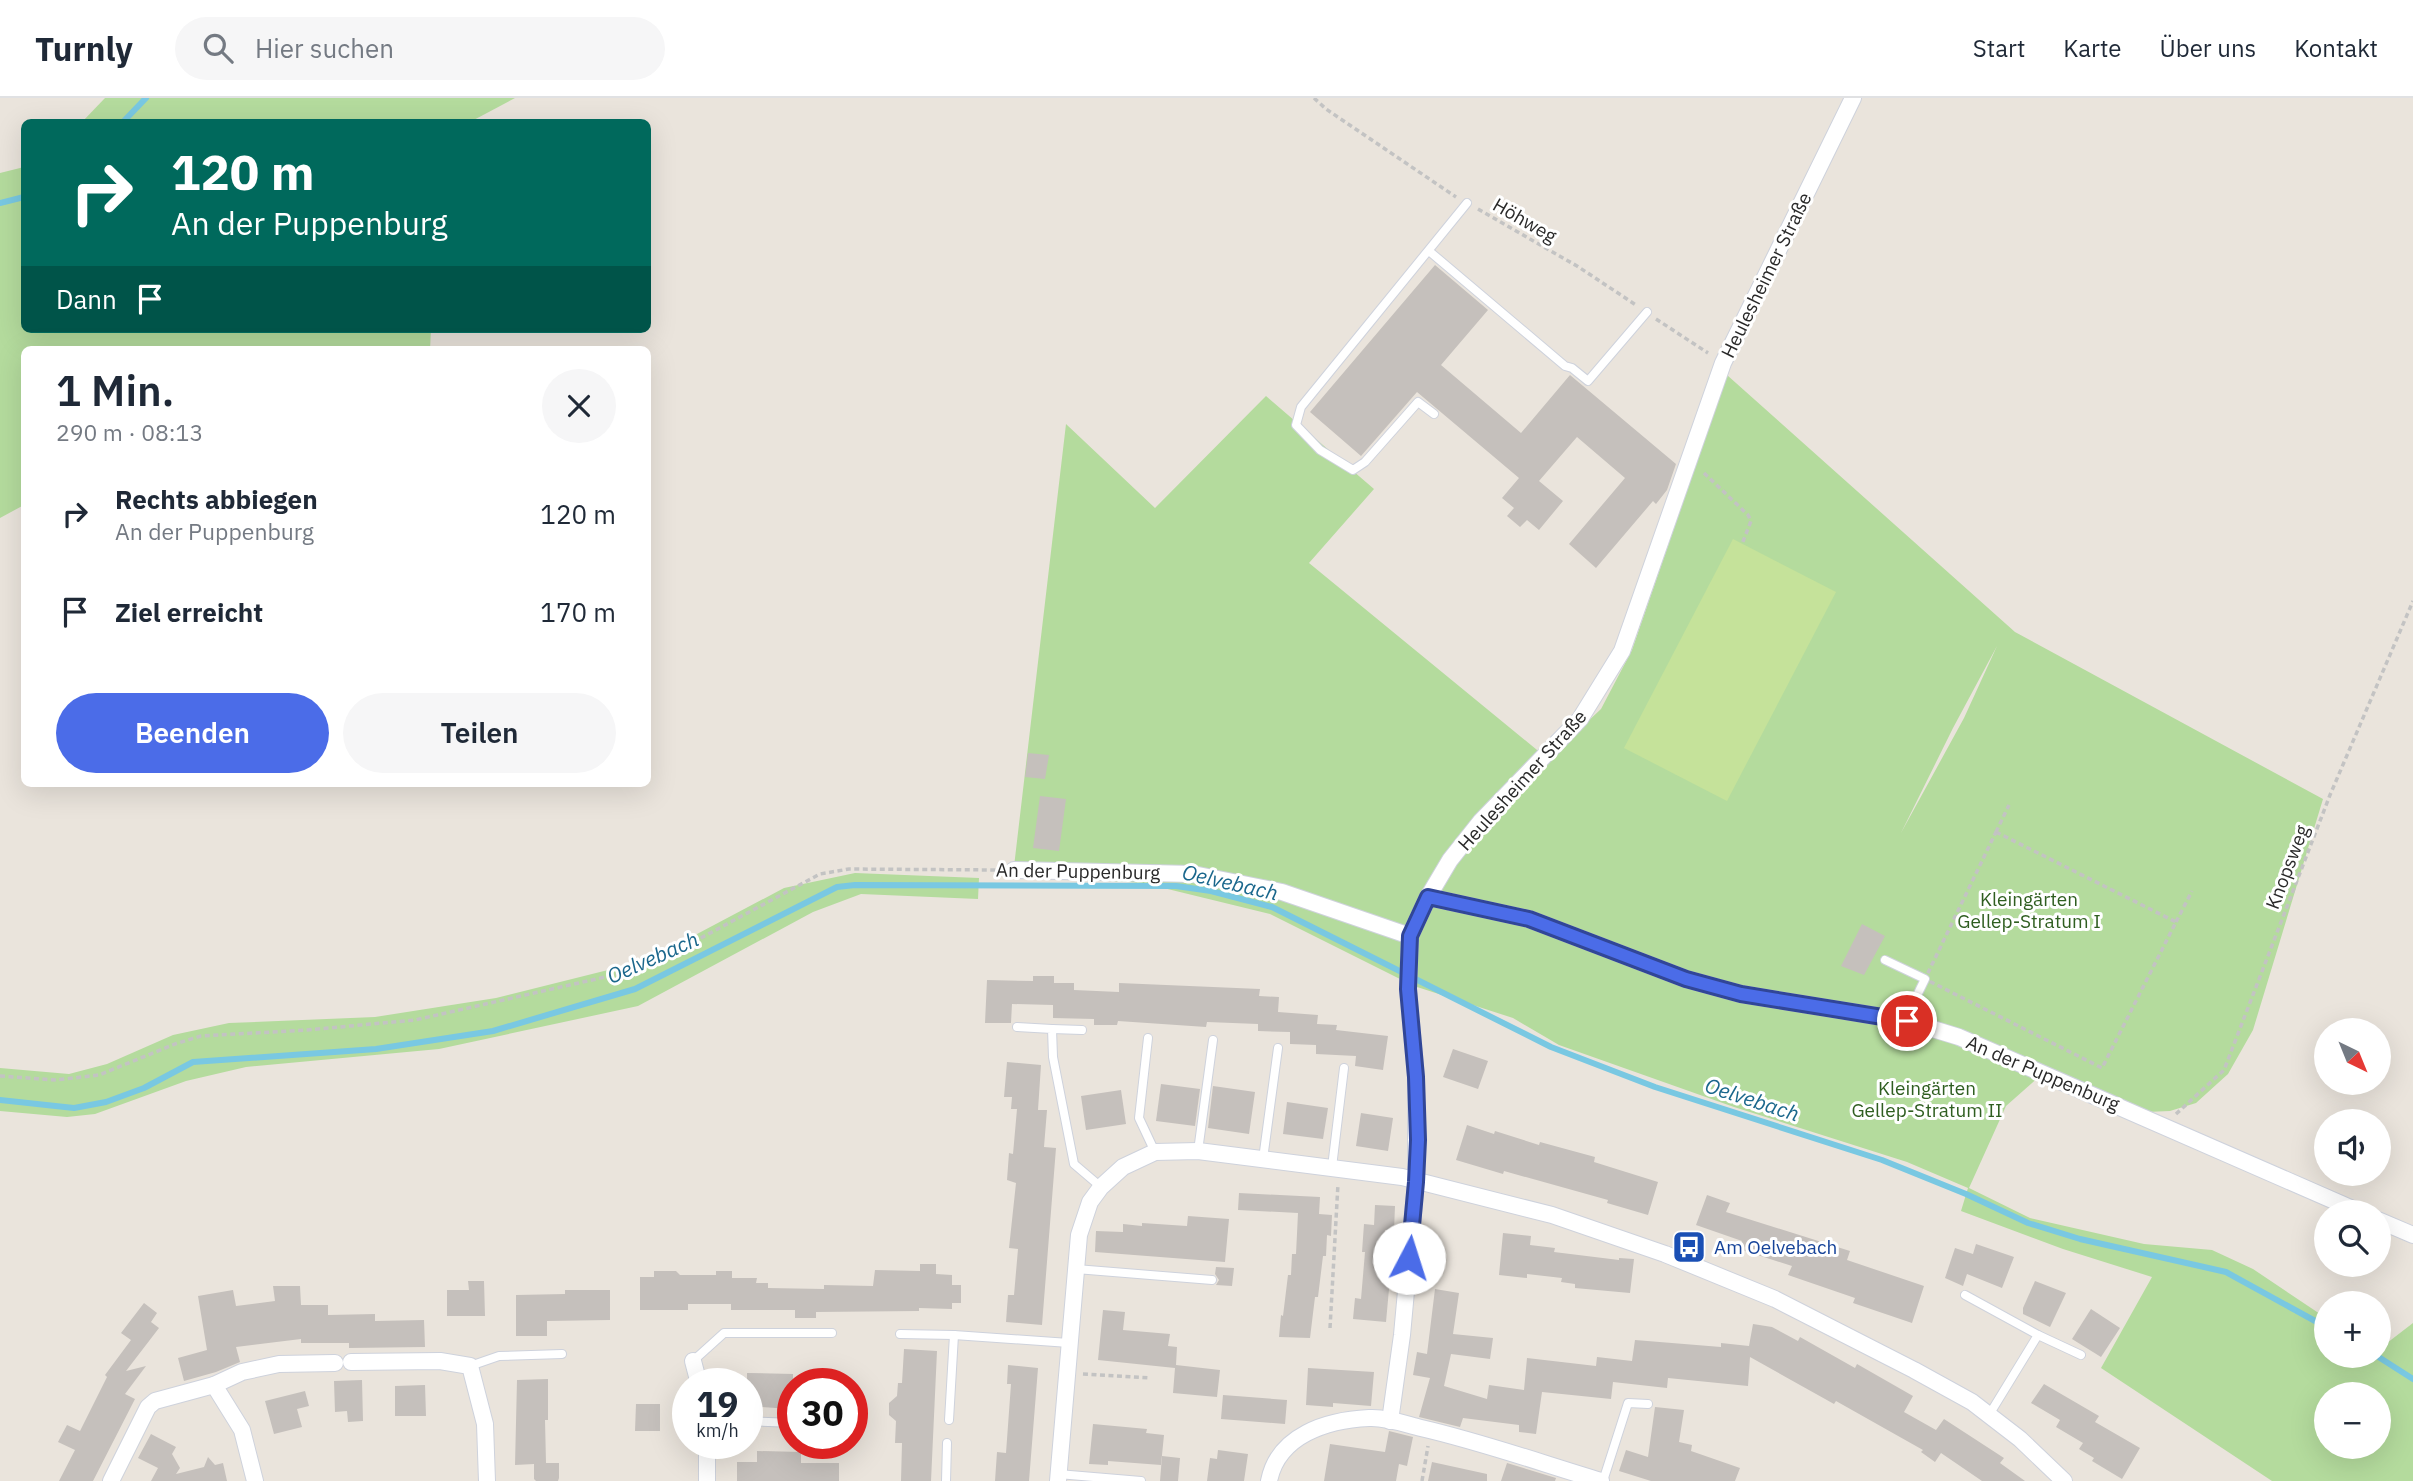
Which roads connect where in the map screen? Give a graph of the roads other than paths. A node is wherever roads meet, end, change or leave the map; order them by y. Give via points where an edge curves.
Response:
1 (1853, 98) edge
2 (1468, 203) road end
3 (1429, 251) junction
4 (1647, 312) road end
5 (1434, 414) dead end
6 (1014, 870) road end
7 (1428, 897) junction
8 (1410, 936) junction
9 (1885, 960) dead end
10 (1905, 1020) junction
11 (1017, 1027) dead end
12 (1052, 1029) junction
13 (1082, 1030) dead end
14 (1148, 1038) dead end
15 (1213, 1040) dead end
16 (1279, 1048) dead end
17 (1344, 1068) dead end
18 (1198, 1151) junction
19 (1154, 1152) junction
20 (1263, 1159) junction
21 (1335, 1168) junction
22 (1416, 1182) junction
23 (1101, 1187) junction
24 (2333, 1200) edge
25 (2391, 1226) edge
26 (2413, 1235) edge
27 (1076, 1269) junction
28 (1212, 1280) dead end
29 (1965, 1295) dead end
30 (832, 1333) dead end
31 (900, 1334) dead end
32 (954, 1335) junction
33 (2038, 1335) junction
34 (1069, 1343) junction
35 (562, 1354) dead end
36 (2081, 1355) dead end
37 (693, 1361) joint
38 (470, 1366) junction
39 (695, 1368) edge
40 (214, 1385) junction
41 (1648, 1404) dead end
42 (1989, 1415) junction
43 (949, 1420) dead end
44 (1390, 1421) junction
45 (947, 1443) dead end
46 (707, 1459) edge
47 (1058, 1478) edge
48 (111, 1481) edge
49 (255, 1481) edge
50 (487, 1481) edge
51 (707, 1481) edge
52 (946, 1481) edge
53 (1141, 1481) edge
54 (1269, 1481) edge
55 (1602, 1481) edge
56 (2064, 1481) edge

1 - 7 street, Heulesheimer Straße via 1723,363 1622,651 1580,719 1481,821
2 - 3 lane
3 - 4 lane via 1588,381
3 - 5 lane via 1301,407 1296,425 1320,450 1353,470 1365,463 1418,402
6 - 8 street, An der Puppenburg via 1193,874 1282,891
7 - 8 street, Heulesheimer Straße
7 - 10 street, An der Puppenburg via 1529,919 1686,979 1741,994
8 - 22 street, Heulesheimer Straße
9 - 10 lane via 1925,979
10 - 24 street, An der Puppenburg via 1959,1037
11 - 12 lane
12 - 13 lane
12 - 23 lane via 1074,1164
14 - 19 lane via 1139,1118
15 - 18 lane
16 - 20 lane
17 - 21 lane
18 - 19 street
18 - 20 street
19 - 23 street via 1123,1167
20 - 21 street
21 - 22 street
22 - 42 street via 1552,1215 1677,1259 1774,1299
22 - 44 street, Heulesheimer Straße
23 - 27 street via 1090,1202 1079,1235
25 - 26 street
27 - 28 lane
27 - 34 street
29 - 33 lane
30 - 37 lane via 724,1333
31 - 32 lane
32 - 34 lane
32 - 43 lane
33 - 36 lane
33 - 42 lane
34 - 47 street
35 - 38 lane via 499,1356
37 - 39 street
38 - 40 street via 440,1361 279,1364 242,1372
38 - 50 street via 485,1424
40 - 48 street via 148,1407
40 - 49 street via 242,1430
41 - 55 lane via 1628,1403
42 - 56 street
44 - 54 street via 1371,1418 1305,1433 1285,1449 1271,1468
44 - 55 street
45 - 52 lane
46 - 51 street
47 - 53 lane

